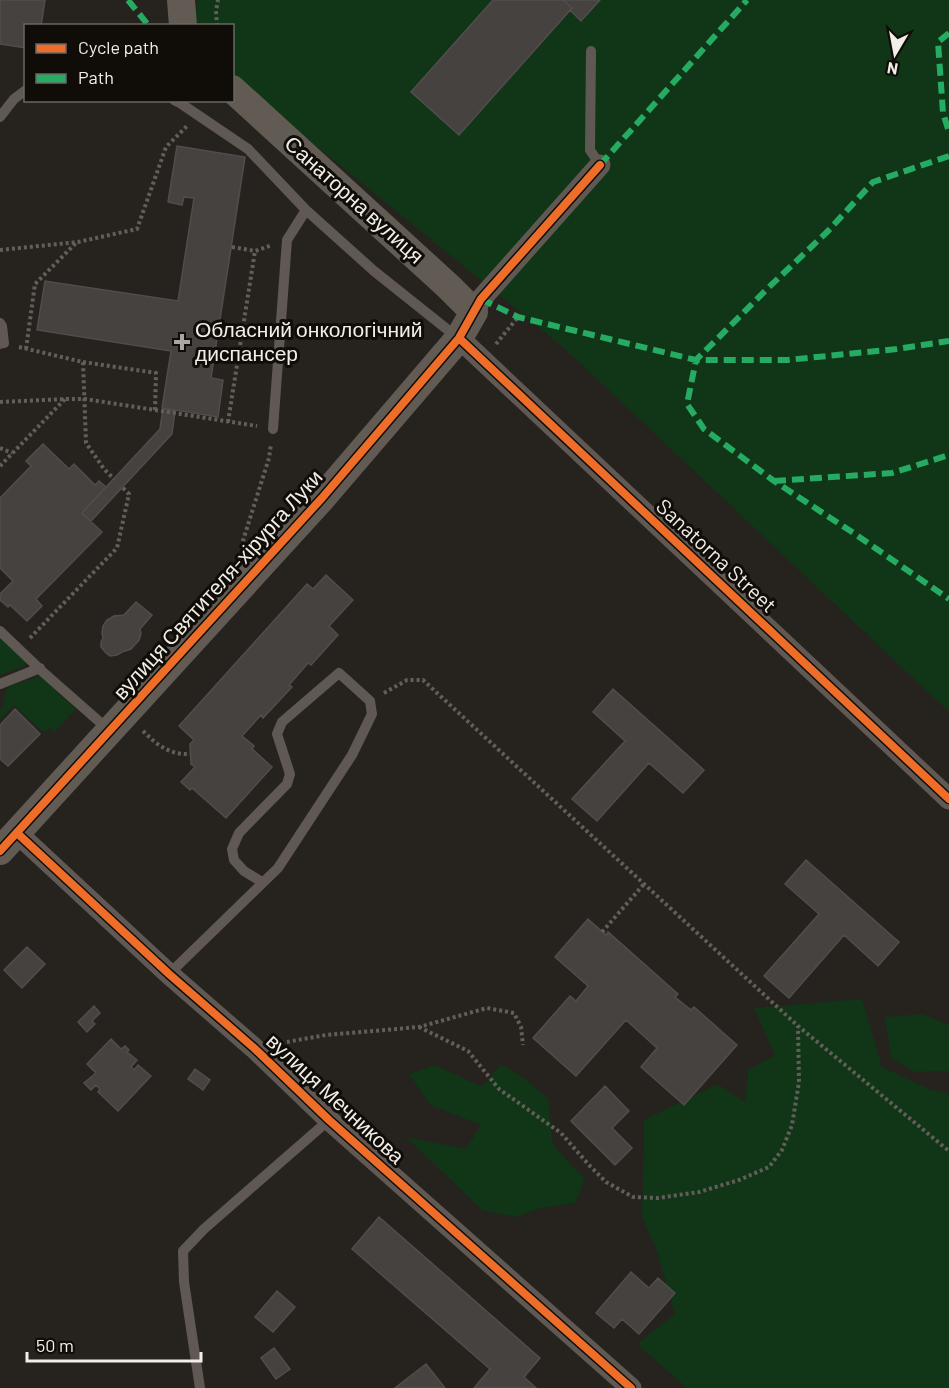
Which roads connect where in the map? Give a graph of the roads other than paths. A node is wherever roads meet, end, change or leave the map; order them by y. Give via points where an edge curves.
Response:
1 (181, 0) edge
2 (183, 24) edge
3 (591, 51) dead end
4 (234, 91) edge
5 (24, 92) edge
6 (177, 102) edge
7 (0, 117) edge
8 (600, 165) joint
9 (306, 210) junction
10 (474, 312) junction
11 (0, 323) edge
12 (459, 338) junction
13 (0, 344) edge
14 (273, 429) road end
15 (0, 630) edge
16 (40, 668) junction
17 (0, 684) edge
18 (110, 731) junction
19 (949, 799) edge
20 (8, 842) edge
21 (262, 882) junction
22 (169, 974) junction
23 (329, 1120) junction
24 (623, 1386) edge
25 (200, 1388) edge

1 - 2 street
3 - 8 lane via 590,150
4 - 10 street, Санаторна вулиця
5 - 7 lane
6 - 9 lane via 248,149
8 - 10 street
9 - 12 lane
9 - 14 lane via 287,240
10 - 12 street, вулиця Святителя-хірурга Луки
11 - 13 lane via 4,343
12 - 18 street, вулиця Святителя-хірурга Луки via 322,498
12 - 19 street, Sanatorna Street
15 - 16 lane
16 - 17 lane
16 - 18 lane
18 - 20 street, вулиця Святителя-хірурга Луки
20 - 22 street, вулиця Мечникова
21 - 21 lane via 278,868 352,755 372,714 370,701 339,673 282,722 277,734 291,774 287,784 239,833 232,849 239,866
21 - 22 lane
22 - 23 street, вулиця Мечникова
23 - 24 street, вулиця Мечникова
23 - 25 lane via 183,1251

